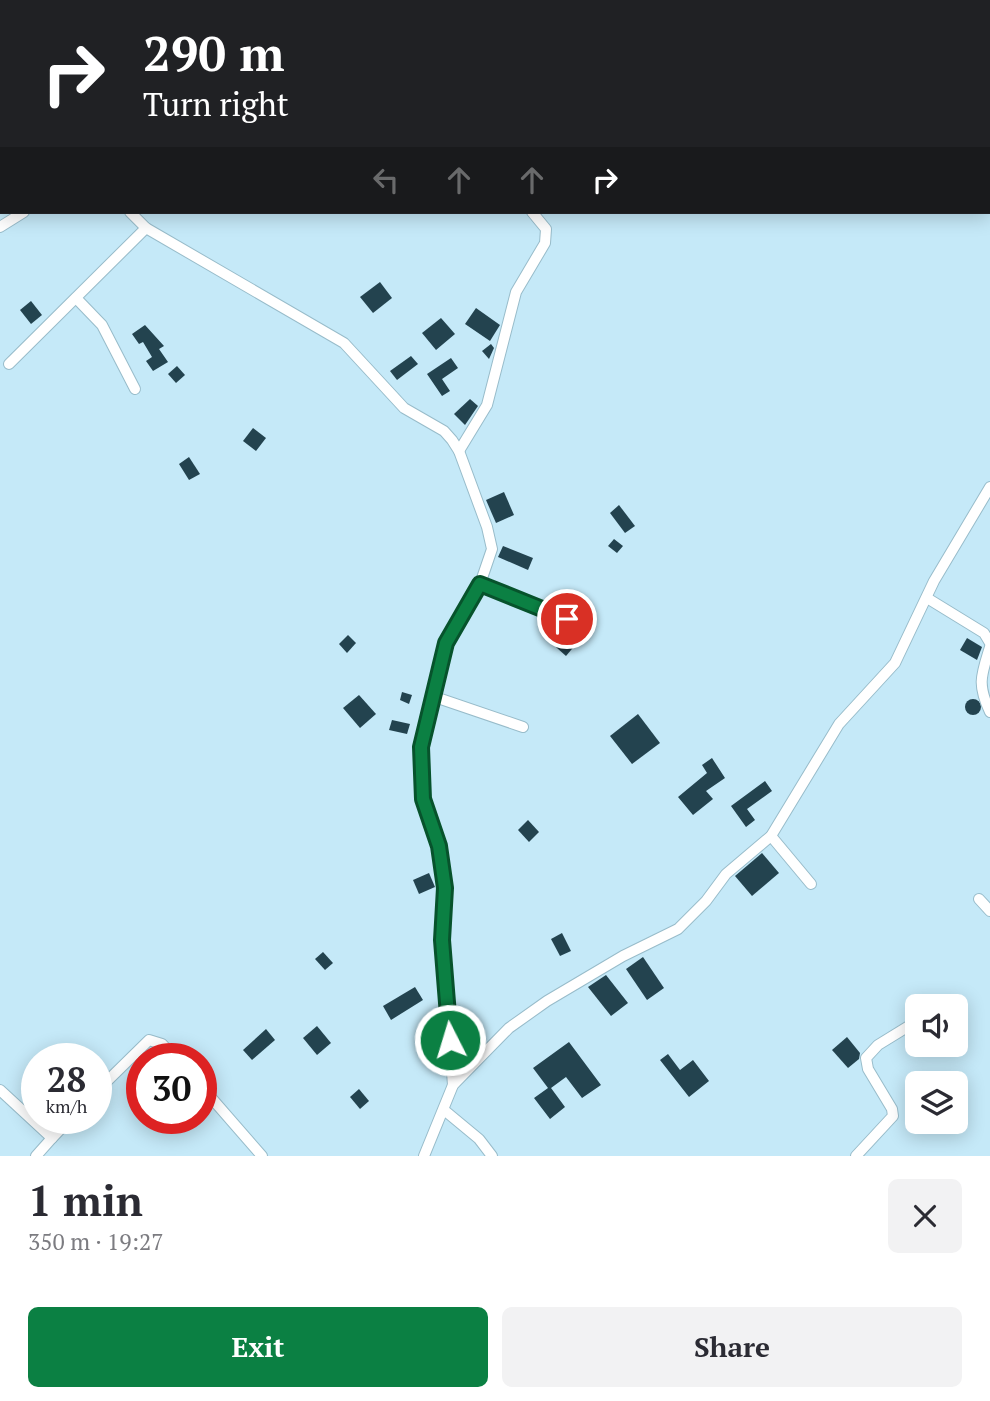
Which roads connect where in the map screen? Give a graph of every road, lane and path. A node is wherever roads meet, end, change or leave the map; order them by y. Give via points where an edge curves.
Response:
1 (21, 214) edge
2 (132, 214) edge
3 (535, 214) edge
4 (0, 227) edge
5 (146, 228) junction
6 (76, 298) junction
7 (9, 365) dead end
8 (135, 389) dead end
9 (460, 452) junction
10 (990, 487) edge
11 (480, 584) junction
12 (926, 598) junction
13 (589, 628) dead end
14 (990, 645) edge
15 (432, 696) junction
16 (990, 712) edge
17 (523, 727) dead end
18 (771, 836) junction
19 (811, 884) dead end
20 (979, 899) dead end
21 (990, 911) edge
22 (905, 1028) edge
23 (126, 1063) edge
24 (112, 1076) edge
25 (453, 1085) junction
26 (0, 1090) edge
27 (217, 1104) edge
28 (444, 1110) junction
29 (56, 1134) edge
30 (52, 1138) junction
31 (36, 1156) edge
32 (262, 1156) edge
33 (424, 1156) edge
34 (492, 1156) edge
35 (856, 1156) edge

1 - 4 street
2 - 5 street
3 - 9 street via 546,229 545,243 516,292 486,405
5 - 6 street
5 - 9 street via 344,343 404,408 444,431
6 - 7 street
6 - 8 street via 102,325
9 - 11 street via 492,549
10 - 12 street
11 - 13 street
11 - 15 street via 446,643
12 - 14 street via 984,633
12 - 18 street via 895,663 839,724
14 - 16 street via 980,679
15 - 17 street
15 - 25 street via 421,747 423,799 439,846 445,888 442,940
18 - 19 street
18 - 25 street via 726,874 678,929 547,1001 509,1028
20 - 21 street
22 - 35 street via 866,1058 893,1116
23 - 24 street
25 - 28 street
26 - 30 street
27 - 32 street
28 - 33 street
28 - 34 street
29 - 30 street
30 - 31 street

